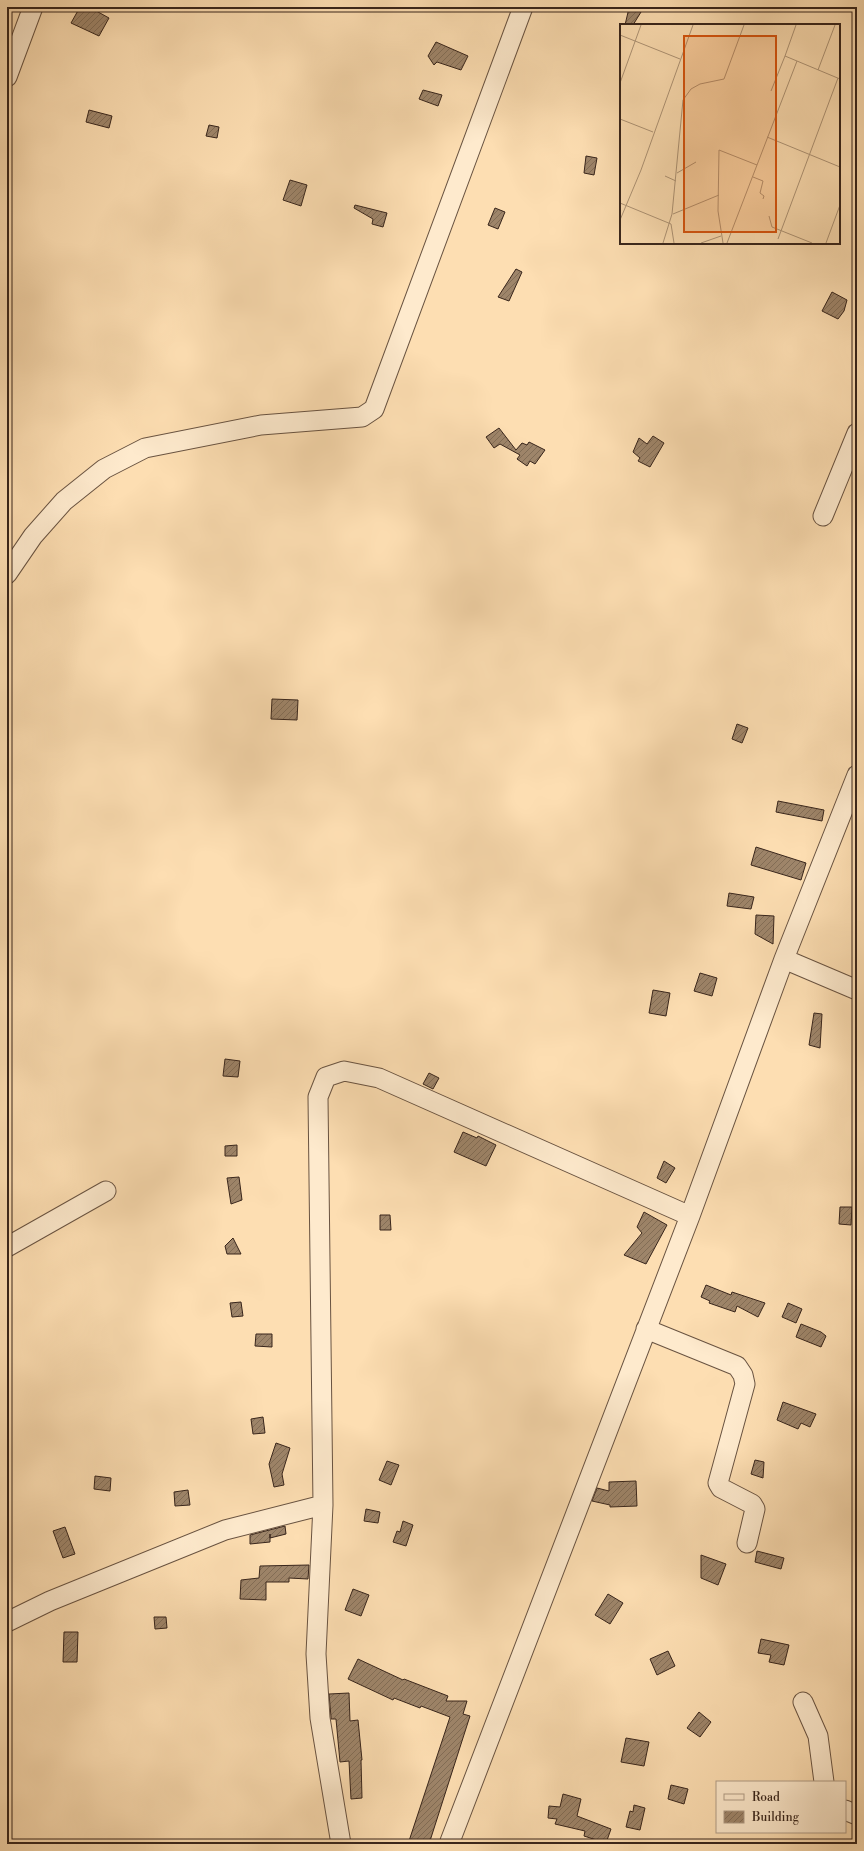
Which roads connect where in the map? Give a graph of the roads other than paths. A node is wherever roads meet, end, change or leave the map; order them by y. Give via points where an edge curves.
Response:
1 (33, 7) edge
2 (523, 7) edge
3 (7, 77) edge
4 (857, 433) edge
5 (823, 516) dead end
6 (7, 574) edge
7 (857, 775) edge
8 (784, 959) junction
9 (857, 990) edge
10 (106, 1191) dead end
11 (690, 1216) junction
12 (7, 1248) edge
13 (646, 1329) junction
14 (323, 1505) junction
15 (747, 1543) dead end
16 (7, 1622) edge
17 (803, 1702) dead end
18 (824, 1781) edge
19 (846, 1810) edge
20 (857, 1815) edge
21 (341, 1844) edge
22 (449, 1844) edge

1 - 3 street
2 - 6 street via 374,409 362,417 260,424 145,448 104,470 64,501 33,536
4 - 5 street
7 - 8 street
8 - 9 street
8 - 11 street
10 - 12 street
11 - 13 street
11 - 14 street via 379,1078 344,1071 326,1077 318,1097
13 - 15 street via 737,1366 743,1375 745,1384 718,1483 721,1488 752,1504 755,1509
13 - 22 street
14 - 16 street via 225,1530 50,1601
14 - 21 street via 316,1654 320,1718
17 - 18 street via 818,1736
19 - 20 street

